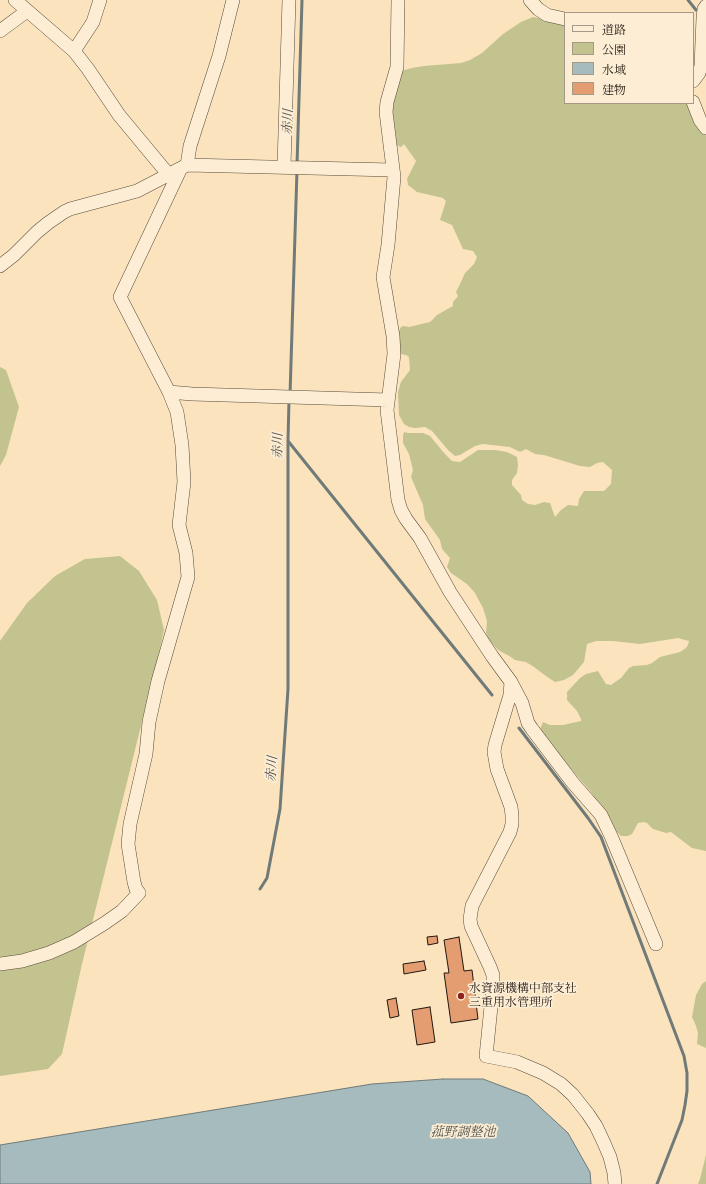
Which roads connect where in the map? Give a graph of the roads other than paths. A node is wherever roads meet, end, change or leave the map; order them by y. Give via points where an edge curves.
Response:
1 (15, 0) edge
2 (100, 0) edge
3 (233, 0) edge
4 (289, 0) edge
5 (398, 0) edge
6 (530, 0) edge
7 (706, 6) edge
8 (27, 11) junction
9 (564, 19) edge
10 (0, 30) edge
11 (74, 51) junction
12 (694, 80) edge
13 (694, 104) edge
14 (706, 128) edge
15 (184, 166) junction
16 (287, 167) junction
17 (392, 170) junction
18 (168, 174) junction
19 (0, 266) edge
20 (169, 392) junction
21 (388, 400) junction
22 (512, 682) junction
23 (656, 944) dead end
24 (0, 964) edge
25 (615, 1184) edge

1 - 8 street
2 - 11 street via 93,22
3 - 15 street via 219,56
4 - 16 street
5 - 17 street via 396,67 386,112
6 - 9 street via 538,10 547,15
7 - 12 street via 701,66
8 - 10 street
8 - 11 street
11 - 18 street via 119,115
13 - 14 street
15 - 16 street
15 - 18 street
15 - 20 street via 120,297
16 - 17 street
17 - 21 street via 394,177 383,277 394,336
18 - 19 street via 137,191 64,212 37,232 14,256
20 - 21 street
20 - 24 street via 177,412 182,445 184,482 179,526 186,553 188,577 158,680 149,722 146,754 132,811 128,844 134,882 139,893 105,924 74,942 49,953
21 - 22 street via 395,480 401,510 450,592
22 - 23 street via 532,729 601,815
22 - 25 street via 494,752 512,815 512,824 472,906 470,919 492,976 486,1056 517,1062 536,1070 561,1084 573,1095 596,1126 610,1157

